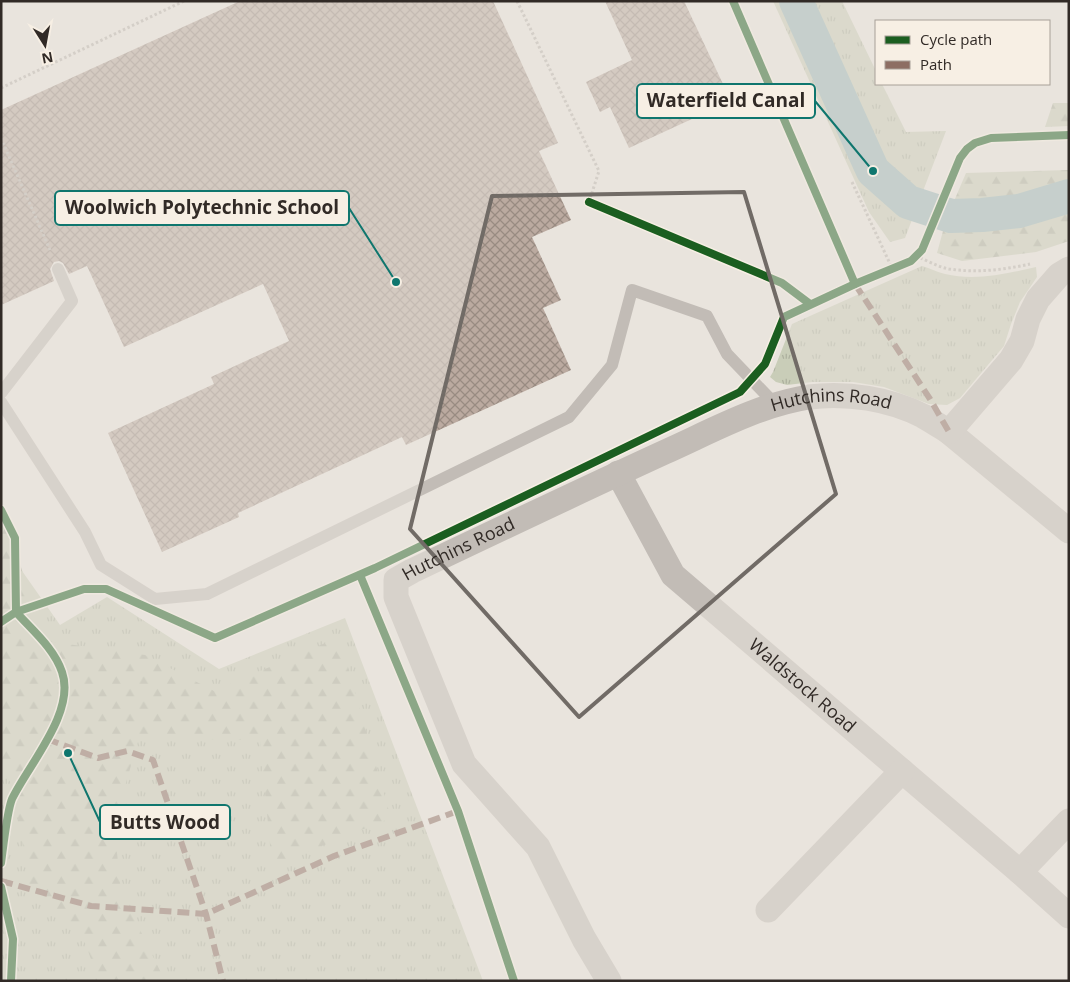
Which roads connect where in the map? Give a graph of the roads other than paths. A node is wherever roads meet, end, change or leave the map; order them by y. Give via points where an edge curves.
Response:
1 (58, 269) road end
2 (1069, 269) edge
3 (1, 393) edge
4 (1, 402) edge
5 (776, 404) junction
6 (949, 432) junction
7 (618, 474) junction
8 (1069, 531) edge
9 (902, 771) junction
10 (1069, 821) edge
11 (1020, 872) junction
12 (768, 910) dead end
13 (1069, 916) edge
14 (609, 981) edge

1 - 3 lane via 72,301
2 - 6 street via 1059,275 1038,299 1011,360
4 - 5 lane via 86,532 102,565 155,599 207,594 569,417 612,365 632,290 707,316 727,354
5 - 6 street, Hutchins Road via 810,397 868,398 900,406
5 - 7 street, Hutchins Road
6 - 8 street, Hutchins Road
7 - 9 street, Waldstock Road via 673,575
7 - 14 street, Hutchins Road via 396,580 396,597 464,764 538,847
9 - 11 street, Waldstock Road
9 - 12 street
10 - 11 street
11 - 13 street, Waldstock Road

